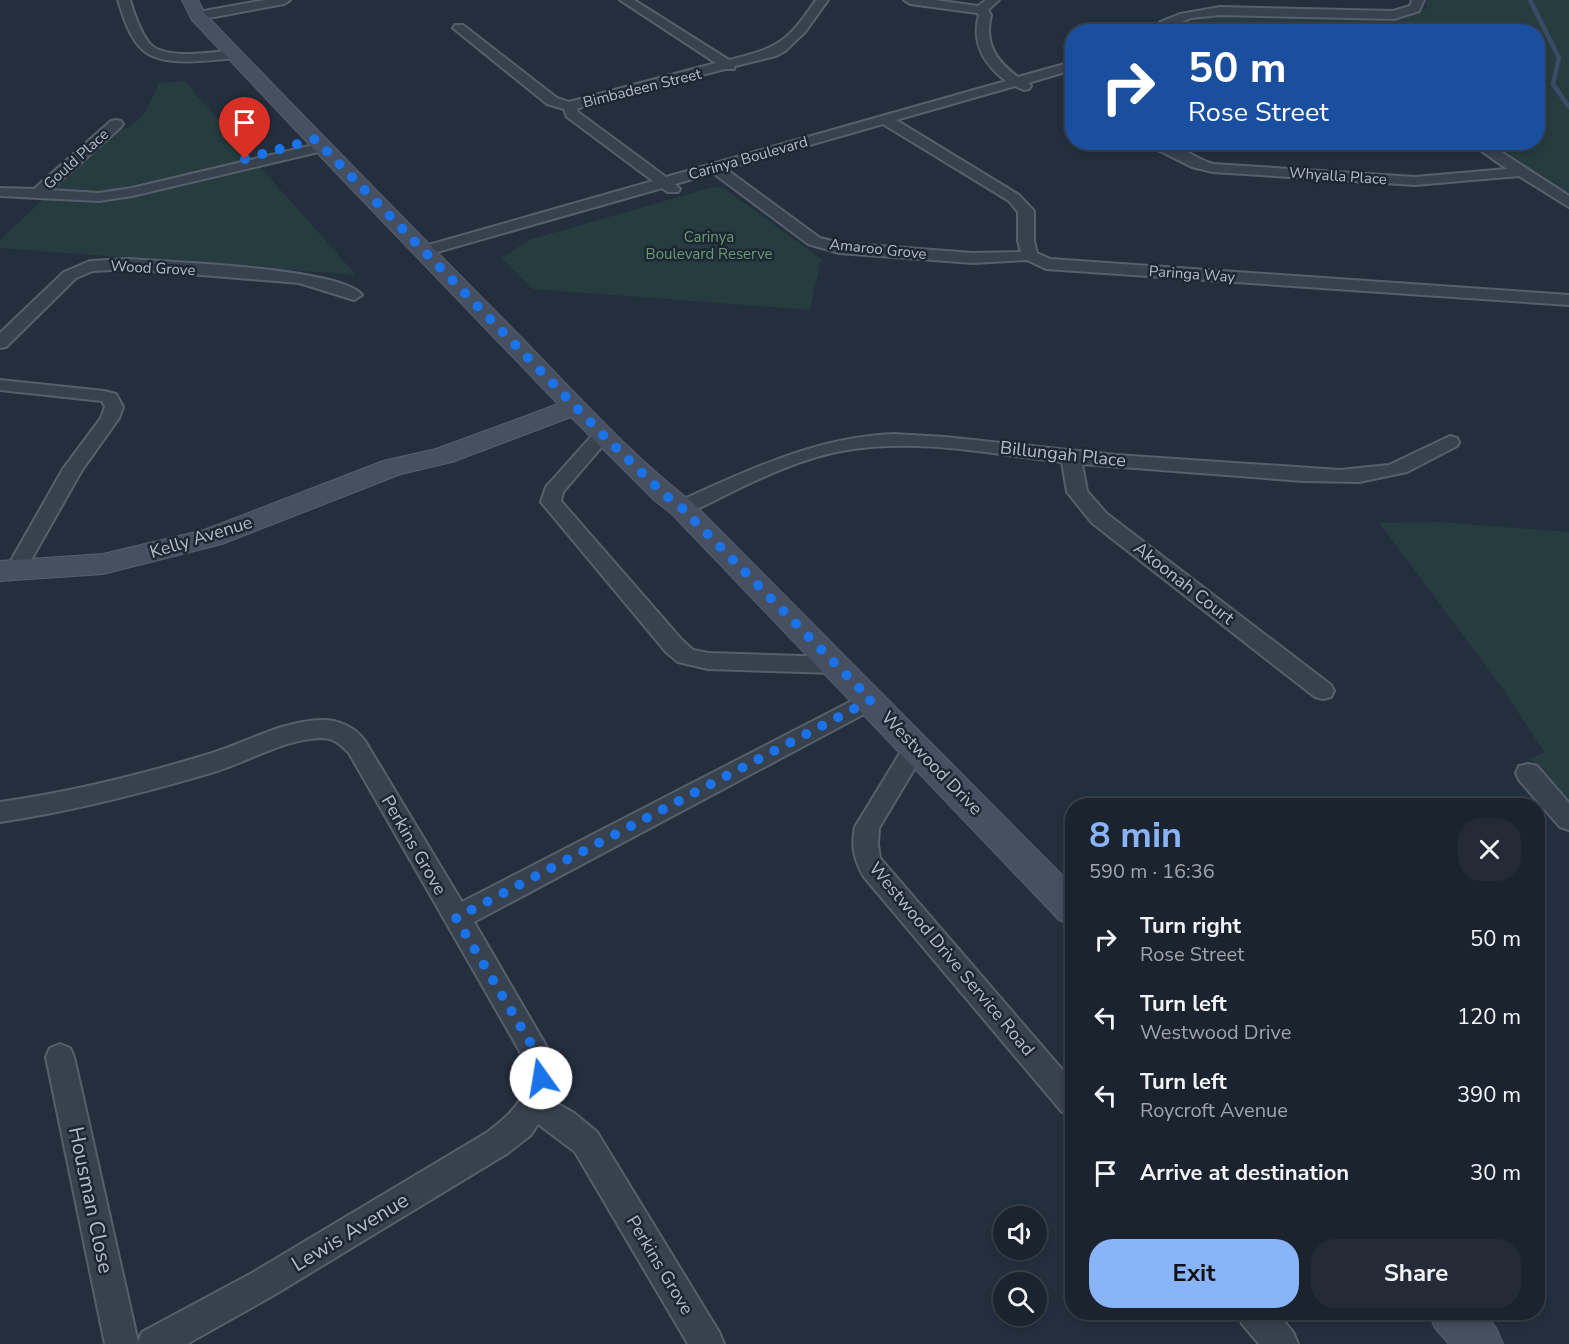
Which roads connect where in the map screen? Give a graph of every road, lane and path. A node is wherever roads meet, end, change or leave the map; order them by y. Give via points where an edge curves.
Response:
1 (123, 0) edge
2 (284, 0) edge
3 (626, 0) edge
4 (822, 0) edge
5 (910, 0) edge
6 (993, 0) edge
7 (1418, 0) edge
8 (194, 8) edge
9 (981, 10) junction
10 (1167, 24) edge
11 (459, 28) dead end
12 (235, 54) junction
13 (729, 66) junction
14 (1065, 69) edge
15 (1065, 76) edge
16 (1022, 85) junction
17 (570, 107) junction
18 (890, 123) junction
19 (116, 124) dead end
20 (319, 143) junction
21 (1169, 150) edge
22 (1488, 150) edge
23 (1520, 171) junction
24 (719, 172) junction
25 (669, 186) junction
26 (0, 192) edge
27 (37, 194) junction
28 (1569, 202) edge
29 (428, 255) junction
30 (1030, 255) junction
31 (353, 276) dead end
32 (335, 287) junction
33 (354, 295) dead end
34 (1569, 300) edge
35 (0, 343) edge
36 (0, 385) edge
37 (570, 400) junction
38 (603, 435) junction
39 (1450, 442) dead end
40 (1071, 457) junction
41 (682, 508) junction
42 (8, 571) edge
43 (834, 665) junction
44 (1323, 691) dead end
45 (871, 700) junction
46 (916, 746) junction
47 (1528, 773) dead end
48 (0, 812) edge
49 (1569, 820) edge
50 (1065, 902) edge
51 (456, 918) junction
52 (60, 1057) dead end
53 (1065, 1093) edge
54 (533, 1106) junction
55 (1261, 1320) edge
56 (1458, 1320) edge
57 (122, 1344) edge
58 (154, 1344) edge
59 (707, 1344) edge
60 (1281, 1344) edge
61 (1480, 1344) edge

1 - 12 street via 146,47 156,54
2 - 8 street
3 - 13 street
4 - 13 street, Bimbadeen Street via 789,45
5 - 9 street
6 - 9 street
7 - 10 street via 1415,8 1394,15 1220,11 1175,18
8 - 12 street, Westwood Drive
9 - 16 street via 985,15 980,40 992,60
11 - 17 street via 552,101
12 - 20 street, Westwood Drive
13 - 17 street, Bimbadeen Street
14 - 16 street, Carinya Boulevard
15 - 16 street, Carinya Boulevard
16 - 18 street, Carinya Boulevard
17 - 25 street, Bimbadeen Street via 572,114
18 - 24 street, Carinya Boulevard
18 - 30 street via 1014,198 1026,211
19 - 27 street, Gould Place
20 - 27 street via 132,192 99,197
20 - 29 street, Westwood Drive
21 - 23 street, Whyalla Place via 1213,168 1416,181
22 - 23 street
23 - 28 street
24 - 25 street, Carinya Boulevard
24 - 30 street, Amaroo Grove via 814,241 839,248 973,258
25 - 29 street, Carinya Boulevard
26 - 27 street
29 - 37 street, Westwood Drive
30 - 34 street, Paringa Way via 1046,264
31 - 32 street
32 - 33 street, Wood Grove
32 - 35 street, Wood Grove via 282,277 128,264 90,266 70,275
36 - 42 street via 104,396 110,398 114,407
37 - 38 street, Westwood Drive
37 - 42 street, Kelly Avenue via 443,456 393,468 246,525 165,550 103,564
38 - 41 street, Westwood Drive
38 - 43 street via 553,491 551,502 674,646 686,656 708,661
39 - 40 street, Billungah Place via 1394,470 1359,475 1310,475
40 - 41 street, Billungah Place via 896,440 858,442 774,467
40 - 44 street, Akoonah Court via 1077,492 1099,518
41 - 43 street, Westwood Drive
43 - 45 street, Westwood Drive
45 - 46 street, Westwood Drive
45 - 51 street
46 - 50 street, Westwood Drive
46 - 53 street, Westwood Drive Service Road via 867,827 866,858
47 - 49 street
48 - 51 street, Perkins Grove via 43,806 162,777 302,731 337,730 357,747
51 - 54 street, Perkins Grove via 537,1057 541,1086
52 - 57 street, Housman Close
54 - 58 street, Lewis Avenue via 514,1130 497,1143 263,1284
54 - 59 street, Perkins Grove via 586,1142
55 - 60 street
56 - 61 street

